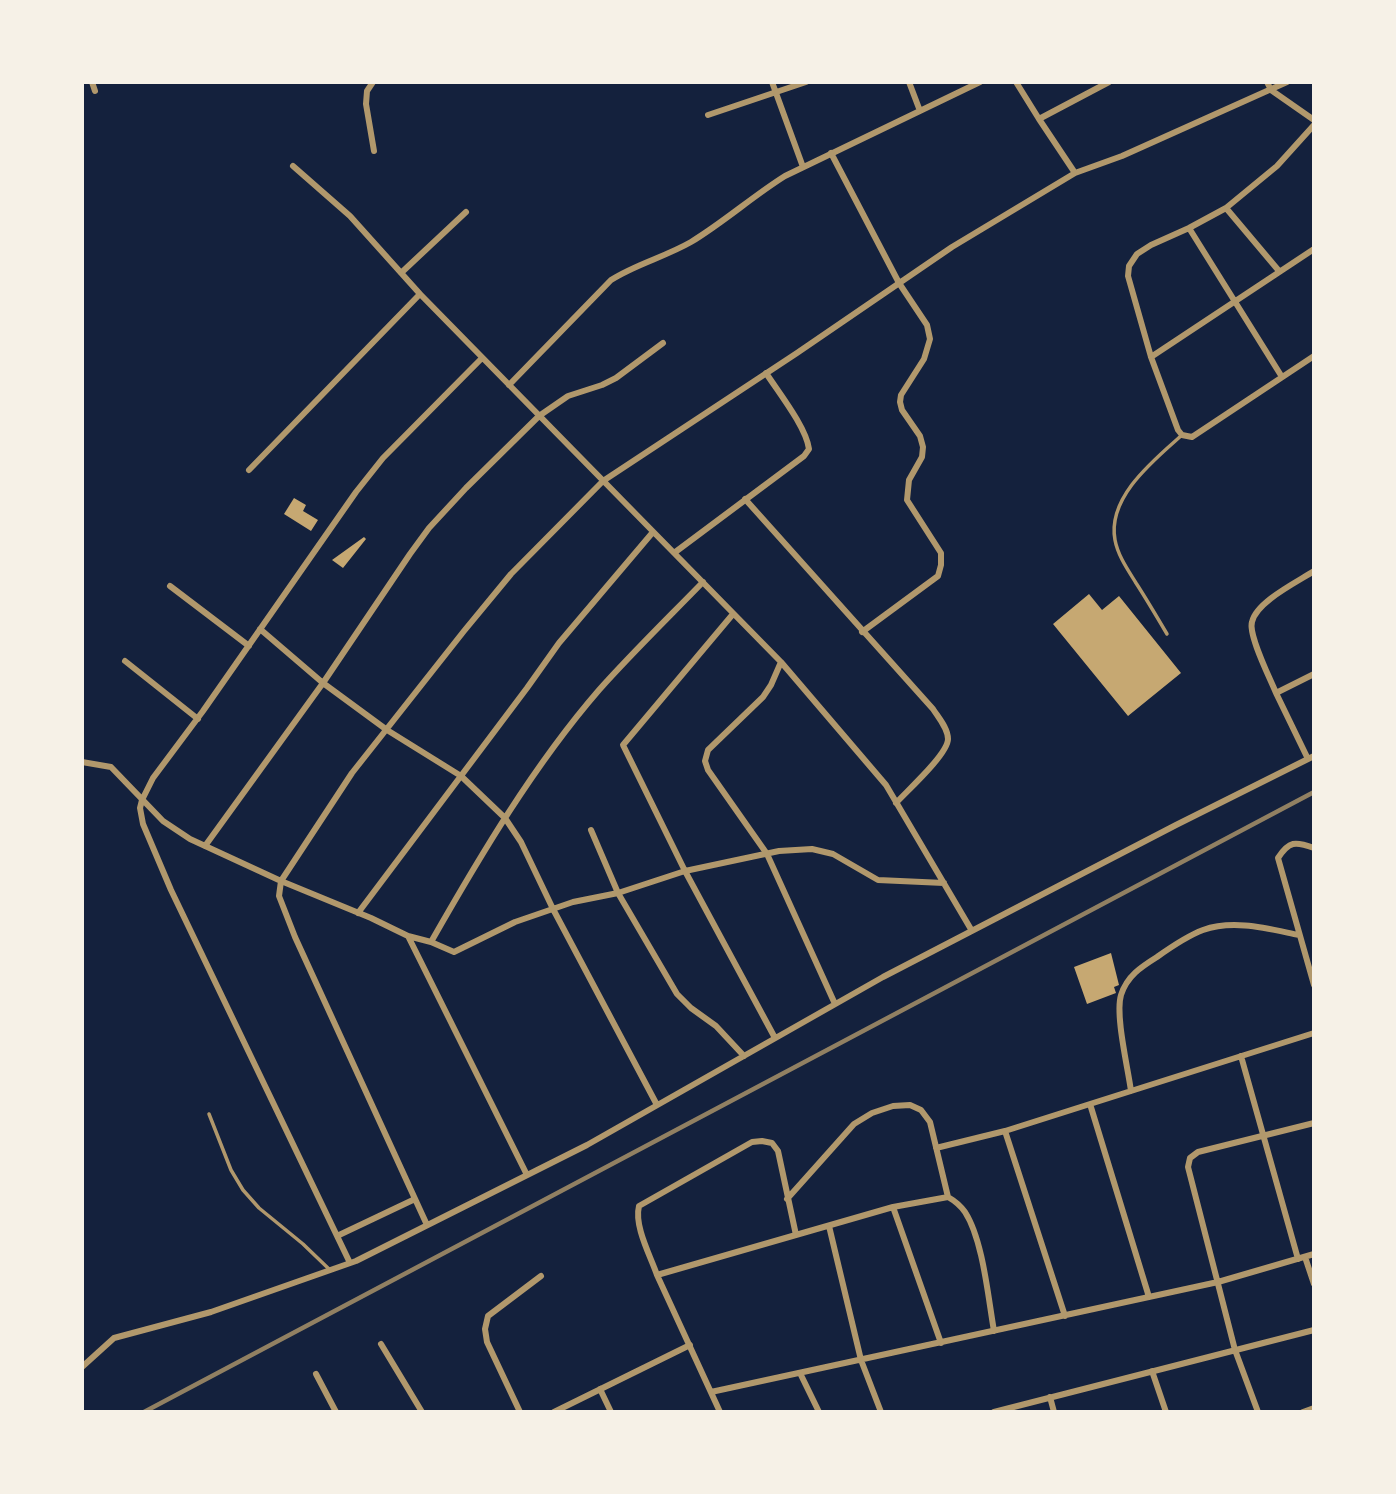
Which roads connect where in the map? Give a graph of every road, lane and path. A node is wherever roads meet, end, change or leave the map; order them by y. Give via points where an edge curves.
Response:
1 (92, 82) edge
2 (373, 82) edge
3 (772, 82) edge
4 (806, 82) edge
5 (909, 82) edge
6 (980, 82) edge
7 (1016, 82) edge
8 (1109, 82) edge
9 (1267, 82) edge
10 (1287, 82) edge
11 (1271, 90) junction
12 (95, 91) dead end
13 (775, 92) junction
14 (920, 111) junction
15 (708, 115) dead end
16 (1039, 119) junction
17 (1314, 123) edge
18 (374, 151) dead end
19 (831, 153) junction
20 (293, 166) dead end
21 (803, 167) junction
22 (1075, 173) junction
23 (1226, 208) junction
24 (466, 212) dead end
25 (1189, 228) junction
26 (1314, 249) edge
27 (1279, 271) junction
28 (401, 273) junction
29 (899, 284) junction
30 (420, 294) junction
31 (1234, 301) junction
32 (663, 343) dead end
33 (1314, 356) edge
34 (1151, 357) junction
35 (482, 358) junction
36 (766, 373) junction
37 (1282, 377) junction
38 (509, 385) junction
39 (539, 416) junction
40 (1182, 435) junction
41 (249, 470) dead end
42 (603, 481) junction
43 (745, 499) junction
44 (653, 532) junction
45 (674, 553) junction
46 (1314, 571) edge
47 (703, 582) junction
48 (170, 586) dead end
49 (733, 614) junction
50 (260, 629) junction
51 (862, 632) junction
52 (1167, 634) dead end
53 (249, 646) junction
54 (125, 661) dead end
55 (781, 662) junction
56 (1314, 674) edge
57 (323, 683) junction
58 (1276, 693) junction
59 (198, 719) junction
60 (387, 730) junction
61 (1311, 757) edge
62 (83, 762) edge
63 (461, 776) junction
64 (142, 800) junction
65 (896, 803) junction
66 (505, 818) junction
67 (591, 830) dead end
68 (205, 846) junction
69 (1314, 848) edge
70 (767, 854) junction
71 (685, 871) junction
72 (281, 881) junction
73 (944, 883) junction
74 (618, 893) junction
75 (554, 909) junction
76 (358, 912) junction
77 (972, 931) junction
78 (1299, 935) junction
79 (408, 936) junction
80 (430, 942) junction
81 (1314, 985) edge
82 (835, 1004) junction
83 (1314, 1032) edge
84 (775, 1038) junction
85 (744, 1056) junction
86 (1241, 1056) junction
87 (1132, 1091) junction
88 (1090, 1104) junction
89 (657, 1105) junction
90 (209, 1114) dead end
91 (1314, 1123) edge
92 (1005, 1131) junction
93 (1264, 1136) junction
94 (936, 1148) junction
95 (527, 1175) junction
96 (948, 1197) junction
97 (415, 1199) junction
98 (787, 1199) junction
99 (893, 1207) junction
100 (427, 1225) junction
101 (829, 1226) junction
102 (796, 1235) junction
103 (337, 1236) junction
104 (1314, 1254) edge
105 (1302, 1258) junction
106 (350, 1263) junction
107 (330, 1270) junction
108 (657, 1275) junction
109 (541, 1276) dead end
110 (1219, 1282) junction
111 (1314, 1284) edge
112 (1149, 1297) junction
113 (1066, 1316) junction
114 (1314, 1330) edge
115 (994, 1331) junction
116 (940, 1343) junction
117 (381, 1344) dead end
118 (690, 1345) junction
119 (1235, 1350) junction
120 (862, 1360) junction
121 (82, 1367) edge
122 (1152, 1371) junction
123 (800, 1373) junction
124 (316, 1374) dead end
125 (600, 1389) junction
126 (711, 1392) junction
127 (1050, 1397) junction
128 (1314, 1408) edge
129 (336, 1412) edge
130 (422, 1412) edge
131 (520, 1412) edge
132 (554, 1412) edge
133 (611, 1412) edge
134 (720, 1412) edge
135 (819, 1412) edge
136 (881, 1412) edge
137 (993, 1412) edge
138 (1054, 1412) edge
139 (1166, 1412) edge
140 (1258, 1412) edge
141 (1303, 1412) edge

1 - 12 street
2 - 18 street via 366,104
3 - 13 street
4 - 13 street
5 - 14 street
6 - 14 street
7 - 16 street
8 - 16 street
9 - 11 street
10 - 11 street
11 - 17 street
11 - 22 street
13 - 15 street
13 - 21 street
14 - 19 street
16 - 22 street
17 - 23 street via 1277,166
19 - 21 street
19 - 29 street
20 - 28 street via 351,216
21 - 38 street via 712,229 611,280
22 - 29 street
23 - 25 street
23 - 27 street
24 - 28 street
25 - 31 street
25 - 34 street via 1151,245 1129,266
26 - 27 street
27 - 31 street
28 - 30 street
29 - 36 street
29 - 51 street via 927,325 930,339 924,359 901,395 902,410 923,447 909,480 907,500 941,554 941,565 937,576
30 - 35 street
30 - 41 street
31 - 34 street
31 - 37 street
32 - 39 street via 616,378 568,396
33 - 37 street
34 - 40 street
35 - 38 street
35 - 50 street via 383,458
36 - 42 street
36 - 43 street via 803,431 809,449
37 - 40 street via 1192,437
38 - 39 street
39 - 42 street
39 - 57 street via 429,528
40 - 52 lane via 1136,479 1114,523 1122,559
42 - 44 street
42 - 60 street via 512,574
43 - 45 street
43 - 51 street
44 - 45 street
44 - 63 street via 559,643
45 - 47 street
46 - 58 street via 1256,611 1251,624
47 - 49 street
47 - 66 street via 600,690
48 - 53 street
49 - 55 street
49 - 71 street via 623,745
50 - 53 street
50 - 57 street
51 - 65 street via 933,709 948,738 944,752
53 - 59 street
54 - 59 street
55 - 65 street via 886,785
55 - 70 street via 763,696 708,750 705,761
56 - 58 street
57 - 60 street
57 - 68 street
58 - 61 street
59 - 64 street
60 - 63 street
60 - 72 street via 352,773
61 - 77 street
62 - 64 street via 111,767
63 - 66 street
63 - 76 street
64 - 68 street via 163,821
64 - 103 street via 143,824 171,890
65 - 73 street
66 - 75 street
66 - 80 street
67 - 74 street
68 - 72 street
69 - 78 street via 1298,842 1288,845 1278,858
70 - 71 street
70 - 73 street via 812,849 833,854 878,880
70 - 82 street
71 - 74 street
71 - 84 street
72 - 76 street
72 - 97 street via 284,912
73 - 77 street
74 - 75 street
74 - 85 street via 677,994
75 - 80 street via 454,951
75 - 89 street
76 - 79 street
77 - 82 street
78 - 81 street
78 - 87 street via 1255,926 1204,930 1128,978 1118,1011
79 - 80 street
79 - 95 street
82 - 84 street
83 - 86 street
84 - 85 street
85 - 89 street
86 - 87 street
86 - 93 street
87 - 88 street
88 - 92 street
88 - 112 street
89 - 95 street
90 - 107 lane via 243,1190
91 - 93 street
92 - 94 street
92 - 113 street
93 - 105 street
93 - 110 street via 1190,1158 1191,1182
94 - 96 street
94 - 98 street via 930,1122 921,1110 910,1105 872,1113 854,1124
95 - 100 street
96 - 99 street
96 - 115 street via 957,1202 973,1229
97 - 100 street
97 - 103 street
98 - 102 street
98 - 108 street via 778,1151 772,1143 762,1141 752,1142 646,1201 639,1206 639,1223
99 - 101 street
99 - 116 street
100 - 106 street
101 - 102 street
101 - 120 street
102 - 108 street
103 - 106 street
104 - 105 street
105 - 110 street
105 - 111 street
106 - 107 street
107 - 121 street via 211,1312 114,1338
108 - 118 street
109 - 131 street via 488,1316 485,1329
110 - 112 street
110 - 119 street
112 - 113 street
113 - 115 street
114 - 119 street
115 - 116 street
116 - 120 street
117 - 130 street
118 - 125 street
118 - 126 street
119 - 122 street
119 - 140 street
120 - 123 street
120 - 136 street
122 - 127 street
122 - 139 street
123 - 126 street
123 - 135 street
124 - 129 street
125 - 132 street
125 - 133 street
126 - 134 street
127 - 137 street
127 - 138 street
128 - 141 street

